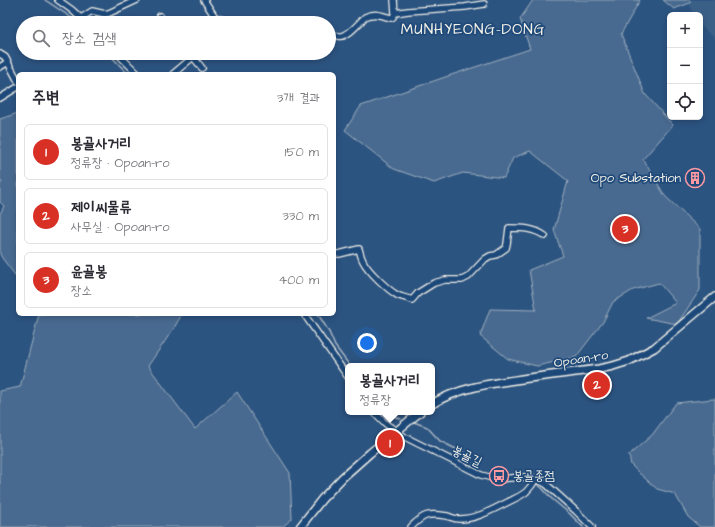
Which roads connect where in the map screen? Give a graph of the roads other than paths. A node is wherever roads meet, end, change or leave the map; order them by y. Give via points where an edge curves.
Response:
1 (58, 0) edge
2 (137, 0) edge
3 (204, 0) edge
4 (394, 0) edge
5 (484, 4) dead end
6 (395, 13) junction
7 (79, 16) edge
8 (84, 16) edge
9 (214, 16) edge
10 (336, 36) edge
11 (0, 54) edge
12 (125, 60) edge
13 (187, 60) edge
14 (196, 60) edge
15 (8, 62) junction
16 (0, 66) edge
17 (202, 68) dead end
18 (136, 72) edge
19 (175, 72) edge
20 (16, 77) edge
21 (16, 89) edge
22 (0, 98) edge
23 (545, 236) dead end
24 (336, 254) edge
25 (715, 297) edge
26 (305, 316) edge
27 (345, 373) edge
28 (435, 402) edge
29 (377, 415) edge
30 (416, 415) edge
31 (396, 432) junction
32 (536, 479) junction
33 (300, 527) edge
34 (411, 527) edge
35 (592, 527) edge

1 - 7 street
2 - 8 street via 109,13 92,11
3 - 9 street
4 - 6 street
5 - 6 street
6 - 10 street via 391,18 380,14 365,17 348,33 340,37
11 - 15 street
12 - 18 street
13 - 19 street
14 - 17 street
15 - 16 street
15 - 20 street
21 - 22 street
23 - 24 street via 538,231 509,228 506,248 485,259 468,277 434,283 412,300 398,295 374,275 363,261 359,249
25 - 28 street, Opoan-ro via 654,348 629,360 600,369 482,385 450,394
26 - 27 street
29 - 31 street, 봉골길
30 - 31 street
31 - 32 street, 봉골길 via 481,476 496,479
31 - 33 street via 333,487
32 - 34 street via 519,497 488,512 457,519 430,514
32 - 35 street, 봉골길 via 550,487

